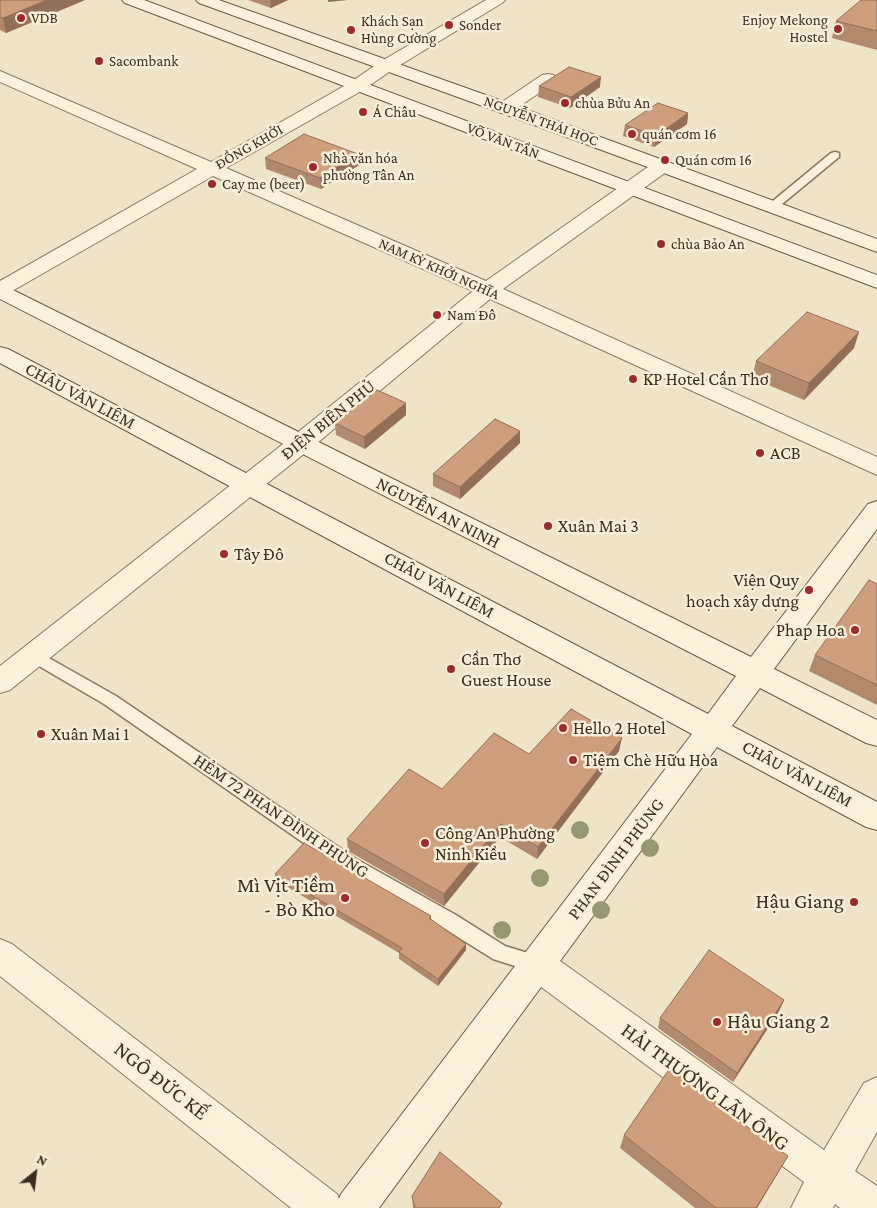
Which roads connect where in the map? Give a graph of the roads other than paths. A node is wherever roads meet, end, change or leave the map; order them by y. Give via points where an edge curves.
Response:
1 (130, 0) edge
2 (204, 0) edge
3 (497, 0) edge
4 (386, 66) junction
5 (0, 76) edge
6 (548, 79) edge
7 (357, 86) junction
8 (505, 108) junction
9 (835, 155) dead end
10 (662, 166) junction
11 (210, 169) junction
12 (629, 188) junction
13 (772, 208) junction
14 (877, 246) edge
15 (877, 282) edge
16 (488, 290) junction
17 (0, 291) edge
18 (0, 354) edge
19 (301, 443) junction
20 (877, 467) edge
21 (248, 484) junction
22 (877, 510) edge
23 (33, 655) junction
24 (755, 673) junction
25 (0, 682) edge
26 (712, 730) junction
27 (877, 734) edge
28 (877, 817) edge
29 (0, 954) edge
30 (537, 964) junction
31 (877, 1096) edge
32 (820, 1193) edge
33 (323, 1208) edge
34 (355, 1208) edge
35 (875, 1208) edge

1 - 7 street, VÕ VĂN TẦN
2 - 4 street, NGUYỄN THÁI HỌC
3 - 4 street, ĐỒNG KHỞI
4 - 7 street, ĐỒNG KHỞI
4 - 8 street, NGUYỄN THÁI HỌC
5 - 11 street, NAM KỲ KHỞI NGHĨA
6 - 8 street
7 - 11 street, ĐỒNG KHỞI
7 - 12 street, VÕ VĂN TẦN
8 - 10 street, NGUYỄN THÁI HỌC
9 - 13 lane
10 - 12 street, ĐIỆN BIÊN PHỦ
10 - 13 street, NGUYỄN THÁI HỌC
11 - 16 street, NAM KỲ KHỞI NGHĨA
11 - 17 street, ĐỒNG KHỞI
12 - 15 street, VÕ VĂN TẦN
12 - 16 street, ĐIỆN BIÊN PHỦ
13 - 14 street, NGUYỄN THÁI HỌC
16 - 19 street, ĐIỆN BIÊN PHỦ
16 - 20 street, NAM KỲ KHỞI NGHĨA
17 - 19 street, NGUYỄN AN NINH
18 - 21 street, CHÂU VĂN LIÊM
19 - 21 street, ĐIỆN BIÊN PHỦ
19 - 24 street, NGUYỄN AN NINH
21 - 23 street, ĐIỆN BIÊN PHỦ
21 - 26 street, CHÂU VĂN LIÊM
22 - 24 street, PHAN ĐÌNH PHÙNG
23 - 25 street, ĐIỆN BIÊN PHỦ
23 - 30 lane, HẺM 72 PHAN ĐÌNH PHÙNG via 110,700 350,865 500,953
24 - 26 street, PHAN ĐÌNH PHÙNG
24 - 27 street, NGUYỄN AN NINH
26 - 28 street, CHÂU VĂN LIÊM
26 - 30 street, PHAN ĐÌNH PHÙNG
29 - 33 street, NGÔ ĐỨC KẾ
30 - 32 street, HẢI THƯỢNG LÃN ÔNG
30 - 34 street, PHAN ĐÌNH PHÙNG
31 - 32 street
32 - 35 street, HẢI THƯỢNG LÃN ÔNG

